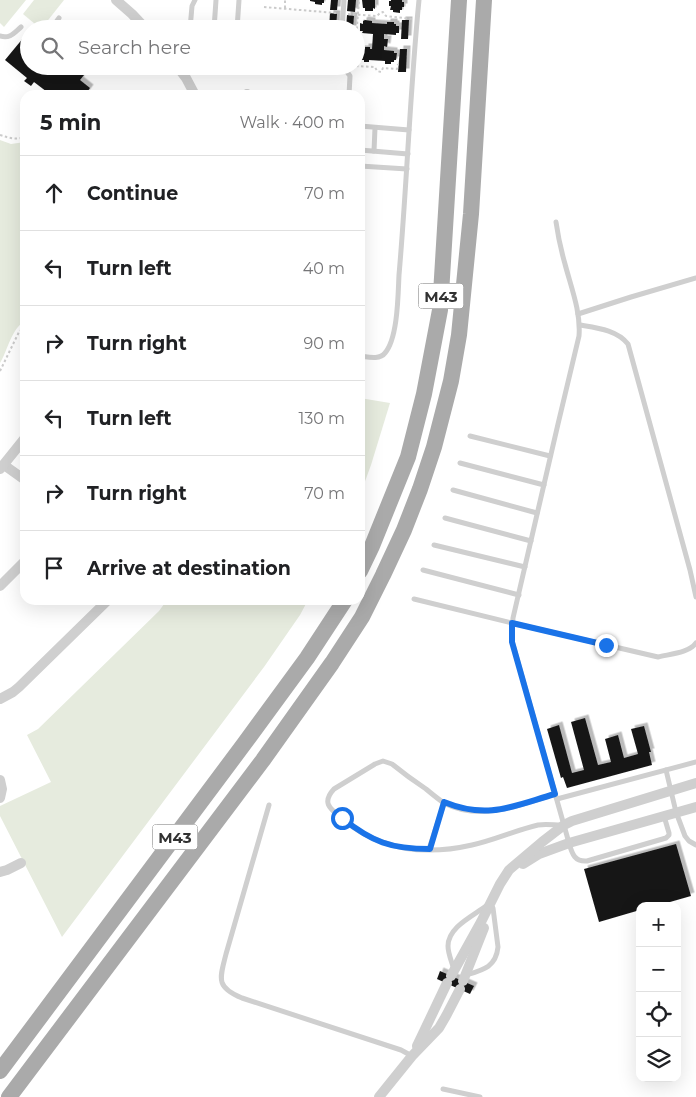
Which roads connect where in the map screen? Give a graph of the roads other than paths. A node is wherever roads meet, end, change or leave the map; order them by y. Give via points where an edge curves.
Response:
1 (116, 0) edge
2 (195, 0) edge
3 (216, 0) edge
4 (239, 0) edge
5 (344, 0) edge
6 (419, 0) edge
7 (459, 0) edge
8 (484, 0) edge
9 (138, 20) edge
10 (191, 20) edge
11 (215, 20) edge
12 (238, 20) edge
13 (343, 20) edge
14 (20, 28) edge
15 (0, 36) edge
16 (184, 75) edge
17 (349, 75) edge
18 (191, 90) edge
19 (349, 90) edge
20 (365, 127) edge
21 (375, 128) junction
22 (409, 130) junction
23 (365, 150) edge
24 (374, 151) junction
25 (408, 154) junction
26 (365, 166) edge
27 (407, 170) junction
28 (556, 222) dead end
29 (696, 278) edge
30 (578, 314) junction
31 (580, 325) junction
32 (365, 356) edge
33 (470, 436) dead end
34 (20, 444) edge
35 (550, 456) junction
36 (460, 463) dead end
37 (2, 467) edge
38 (20, 477) edge
39 (544, 485) junction
40 (453, 490) dead end
41 (537, 513) junction
42 (445, 518) dead end
43 (531, 541) junction
44 (434, 545) dead end
45 (365, 561) edge
46 (20, 566) edge
47 (525, 567) junction
48 (423, 570) dead end
49 (0, 586) edge
50 (518, 595) junction
51 (696, 598) edge
52 (414, 599) dead end
53 (103, 605) edge
54 (341, 605) edge
55 (512, 623) junction
56 (696, 643) edge
57 (0, 699) edge
58 (696, 762) edge
59 (666, 770) junction
60 (0, 780) edge
61 (696, 783) edge
62 (670, 790) junction
63 (556, 796) junction
64 (0, 798) edge
65 (444, 802) junction
66 (269, 805) dead end
67 (696, 807) edge
68 (676, 812) junction
69 (664, 816) junction
70 (564, 826) junction
71 (569, 843) junction
72 (696, 845) edge
73 (430, 849) junction
74 (20, 863) dead end
75 (0, 872) edge
76 (491, 906) junction
77 (451, 976) junction
78 (463, 982) junction
79 (412, 1056) junction
80 (0, 1071) edge
81 (443, 1089) dead end
82 (9, 1097) edge
83 (379, 1097) edge
84 (480, 1097) edge

1 - 9 street
2 - 10 lane
3 - 11 lane
4 - 12 lane
5 - 13 lane
6 - 22 lane
7 - 45 main road, M43 via 440,310 408,457
8 - 82 main road, M43 via 471,214 459,335 434,447 404,530 362,617 326,671 263,760
14 - 15 lane via 10,36
16 - 18 street
17 - 19 lane
20 - 21 lane
21 - 22 lane
21 - 24 lane
22 - 25 lane
23 - 24 lane
24 - 25 lane
25 - 27 lane
26 - 27 lane
27 - 32 lane via 394,331 382,356
28 - 30 lane
29 - 30 lane
30 - 31 lane
31 - 35 lane
31 - 51 lane via 613,333 628,344
33 - 35 lane
34 - 37 street
35 - 39 lane
36 - 39 lane
37 - 38 street
39 - 41 lane
40 - 41 lane
41 - 43 lane
42 - 43 lane
43 - 47 lane
44 - 47 lane
46 - 49 street
47 - 50 lane
48 - 50 lane
50 - 55 lane
52 - 55 lane
53 - 57 street via 20,687
54 - 80 main road, M43 via 307,658
55 - 56 lane via 658,657 680,652
55 - 63 lane via 512,642
58 - 59 lane
59 - 62 lane
59 - 63 lane
60 - 64 street
61 - 62 street
62 - 68 lane
62 - 70 street
63 - 65 lane via 484,812 457,808
63 - 70 lane
65 - 73 lane
65 - 73 lane via 392,764 383,761 328,795 331,809 370,838 396,847
66 - 79 lane via 226,954 222,984 242,998
67 - 68 street
68 - 69 street
68 - 72 lane via 685,836
69 - 71 street
69 - 71 lane via 669,833 666,838 587,861 582,862 574,856
70 - 71 lane
70 - 73 lane via 540,824 473,845
70 - 76 street via 510,870
71 - 76 street via 539,854 516,870
74 - 75 street
76 - 77 street
76 - 77 lane via 463,922 449,939
76 - 78 street
76 - 78 lane via 497,953 488,968
77 - 79 street
78 - 79 street via 439,1028
79 - 83 street
81 - 84 lane

